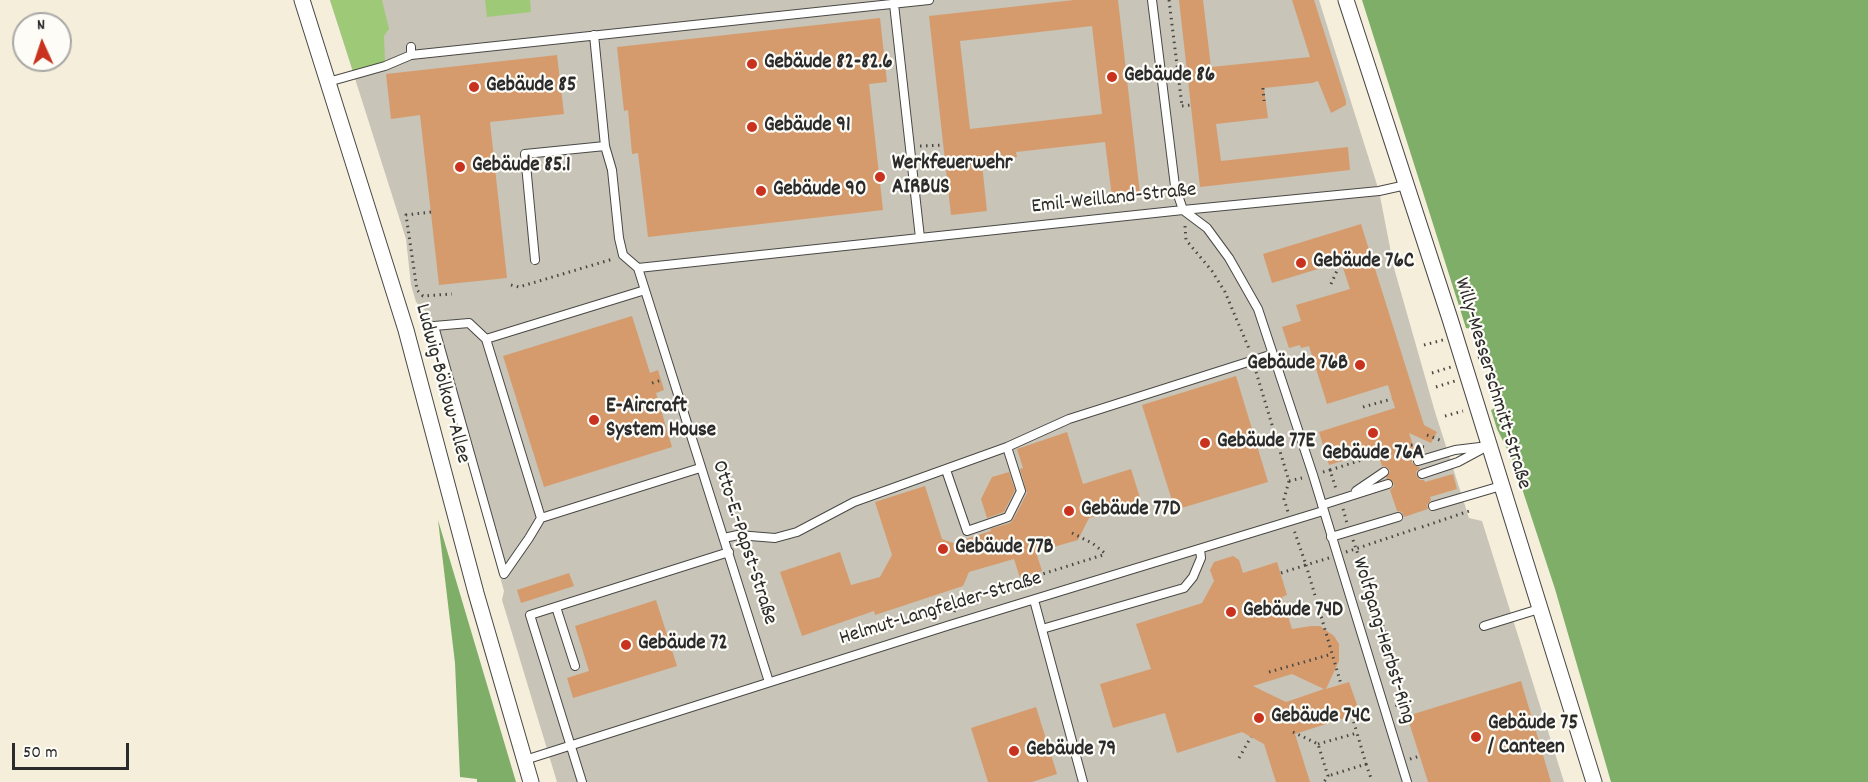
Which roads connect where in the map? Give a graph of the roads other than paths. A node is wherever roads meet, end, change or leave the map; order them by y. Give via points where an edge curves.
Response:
1 (302, 0) edge
2 (928, 0) edge
3 (1152, 0) edge
4 (1346, 0) edge
5 (894, 4) junction
6 (594, 35) junction
7 (328, 82) junction
8 (605, 146) junction
9 (1406, 185) junction
10 (1183, 210) junction
11 (920, 238) junction
12 (535, 260) dead end
13 (638, 268) junction
14 (645, 290) junction
15 (486, 339) junction
16 (1274, 354) junction
17 (1488, 446) junction
18 (1007, 447) junction
19 (1418, 461) dead end
20 (700, 468) junction
21 (946, 470) junction
22 (1384, 472) dead end
23 (1422, 474) dead end
24 (1388, 484) dead end
25 (1501, 486) junction
26 (1343, 498) junction
27 (1432, 506) dead end
28 (1322, 508) junction
29 (1398, 517) dead end
30 (541, 518) junction
31 (1331, 537) junction
32 (724, 538) junction
33 (1200, 549) junction
34 (729, 552) junction
35 (1034, 600) junction
36 (556, 607) junction
37 (1539, 609) junction
38 (1484, 626) dead end
39 (1042, 629) junction
40 (575, 666) dead end
41 (769, 682) junction
42 (571, 745) junction
43 (525, 760) junction
44 (531, 782) edge
45 (582, 782) edge
46 (1083, 782) edge
47 (1407, 782) edge
48 (1594, 782) edge

1 - 7 street, Ludwig-Bölkow-Allee
2 - 5 lane
3 - 10 lane via 1175,186
4 - 9 street, Willy-Messerschmitt-Straße
5 - 6 lane
5 - 11 lane
6 - 7 lane via 411,51 385,66
6 - 8 lane
7 - 43 street, Ludwig-Bölkow-Allee via 406,330
8 - 12 lane via 525,154
8 - 13 lane via 623,255
9 - 10 lane, Emil-Weilland-Straße
9 - 17 street, Willy-Messerschmitt-Straße
10 - 11 lane, Emil-Weilland-Straße
10 - 16 lane, Wolfgang-Herbst-Ring via 1207,228 1229,258 1258,309
11 - 13 lane, Emil-Weilland-Straße
13 - 14 lane, Otto-E.-Papst-Straße
14 - 15 lane
14 - 20 lane, Otto-E.-Papst-Straße
15 - 30 lane
15 - 30 lane via 469,323 434,326 504,574
16 - 18 lane via 1069,418
16 - 28 lane, Wolfgang-Herbst-Ring
17 - 19 lane via 1455,450
17 - 23 lane via 1458,462
17 - 25 street, Willy-Messerschmitt-Straße
18 - 21 lane
18 - 21 lane via 1021,491 1008,517 967,531
20 - 30 lane
20 - 32 lane, Otto-E.-Papst-Straße
21 - 32 lane via 854,502 788,536
22 - 26 lane
24 - 26 lane
25 - 27 lane
25 - 37 street, Willy-Messerschmitt-Straße
26 - 28 lane, Helmut-Langfelder-Straße
28 - 31 lane, Wolfgang-Herbst-Ring
28 - 33 lane, Helmut-Langfelder-Straße
29 - 31 lane
31 - 47 lane, Wolfgang-Herbst-Ring
32 - 34 lane, Otto-E.-Papst-Straße
33 - 35 lane, Helmut-Langfelder-Straße
33 - 39 lane via 1201,558 1184,588
34 - 36 lane
34 - 41 lane, Otto-E.-Papst-Straße
35 - 39 lane
35 - 41 lane, Helmut-Langfelder-Straße
36 - 40 lane
36 - 42 lane via 530,615
37 - 38 lane
37 - 48 street, Willy-Messerschmitt-Straße
39 - 46 lane
41 - 42 lane, Helmut-Langfelder-Straße
42 - 43 lane, Helmut-Langfelder-Straße
42 - 45 lane
43 - 44 street, Ludwig-Bölkow-Allee

